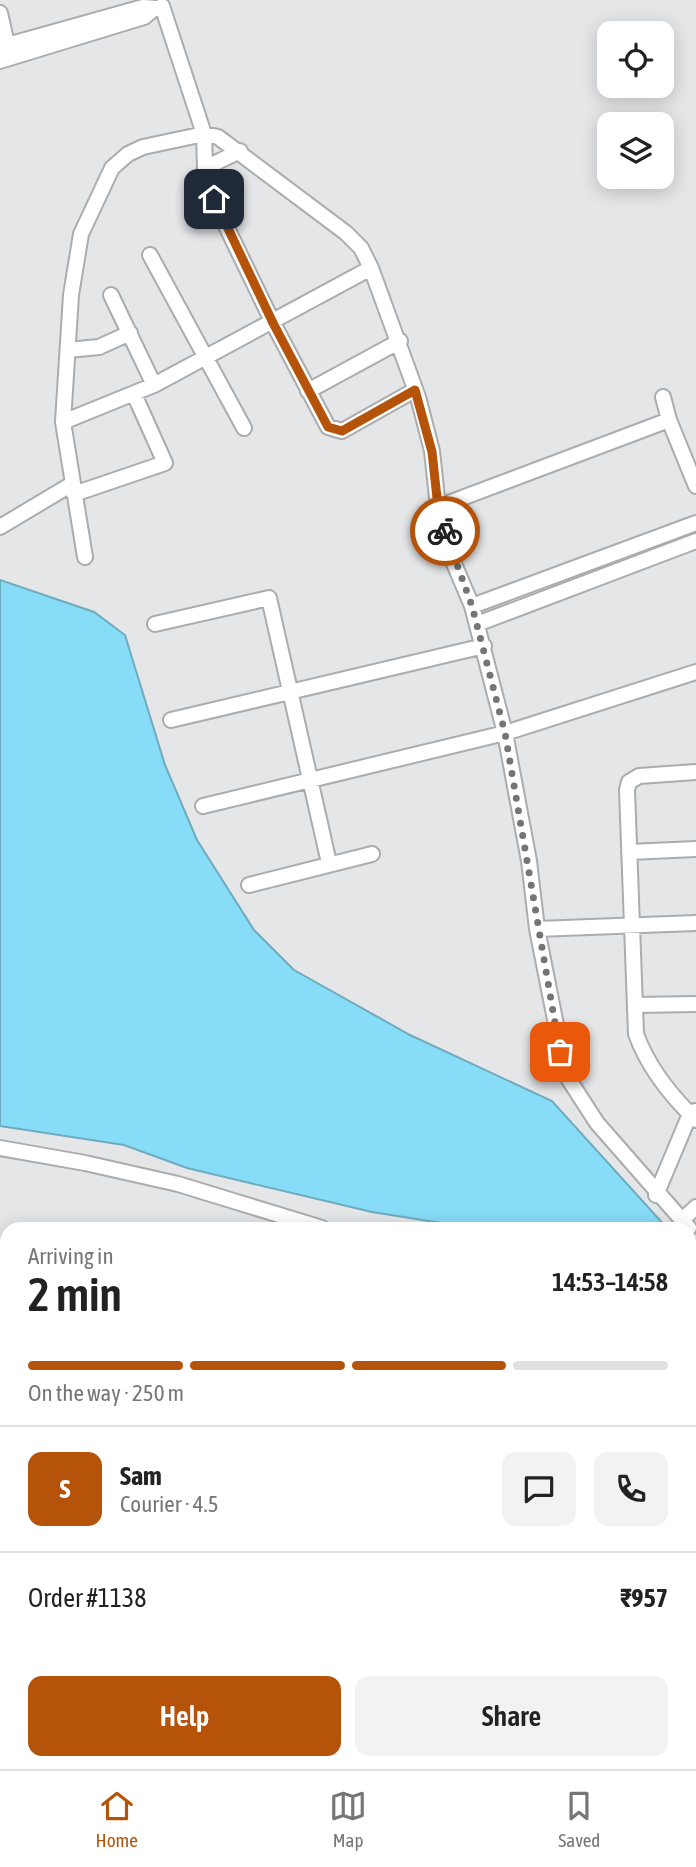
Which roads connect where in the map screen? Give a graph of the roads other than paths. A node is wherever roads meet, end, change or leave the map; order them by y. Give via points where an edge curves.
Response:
1 (163, 5) edge
2 (0, 13) edge
3 (4, 53) edge
4 (204, 134) junction
5 (240, 152) junction
6 (205, 168) junction
7 (150, 255) dead end
8 (371, 268) junction
9 (111, 295) dead end
10 (273, 323) junction
11 (130, 333) junction
12 (400, 341) junction
13 (68, 350) junction
14 (206, 358) junction
15 (154, 385) junction
16 (415, 390) junction
17 (308, 391) junction
18 (134, 394) junction
19 (663, 397) dead end
20 (669, 420) junction
21 (63, 422) junction
22 (244, 428) dead end
23 (696, 486) edge
24 (73, 489) junction
25 (438, 507) junction
26 (696, 523) edge
27 (0, 527) edge
28 (696, 541) edge
29 (85, 557) dead end
30 (472, 606) junction
31 (155, 624) dead end
32 (477, 624) junction
33 (484, 646) junction
34 (696, 672) edge
35 (289, 691) junction
36 (171, 720) dead end
37 (505, 733) junction
38 (696, 772) edge
39 (310, 781) junction
40 (202, 806) dead end
41 (696, 849) edge
42 (629, 852) junction
43 (372, 854) dead end
44 (329, 863) junction
45 (249, 885) dead end
46 (696, 923) edge
47 (631, 926) junction
48 (537, 929) junction
49 (696, 1004) edge
50 (635, 1005) junction
51 (694, 1115) edge
52 (0, 1148) edge
53 (656, 1195) junction
54 (302, 1222) edge
55 (682, 1222) edge

1 - 3 street via 144,17
1 - 4 street
2 - 3 street
4 - 5 street
4 - 6 street
4 - 13 street via 143,147 113,168 82,234 71,295
5 - 6 street
5 - 8 street via 346,233
6 - 10 street via 214,199
7 - 14 street
8 - 10 street
8 - 12 street
9 - 11 street
10 - 14 street
10 - 17 street
11 - 13 street via 99,347
11 - 15 street
12 - 16 street
12 - 17 street
13 - 21 street
14 - 15 street
14 - 22 street
15 - 18 street
16 - 17 street via 342,431 328,427
16 - 25 street via 432,452
18 - 21 street
18 - 24 street via 165,463
19 - 20 street
20 - 23 street
20 - 25 street
21 - 24 street
24 - 27 street
24 - 29 street
25 - 30 street
26 - 30 street
28 - 32 street
30 - 32 street
31 - 35 street via 269,598
32 - 33 street
33 - 35 street
33 - 37 street
34 - 37 street
35 - 36 street
35 - 39 street
37 - 39 street
37 - 48 street
38 - 42 street via 639,776 629,782
39 - 40 street
39 - 44 street
41 - 42 street
42 - 47 street
43 - 44 street
44 - 45 street
46 - 47 street
47 - 48 street
47 - 50 street
48 - 53 street via 566,1075 597,1124
49 - 50 street
50 - 51 street via 642,1050 667,1088
51 - 53 street
52 - 54 street via 178,1184
53 - 55 street

